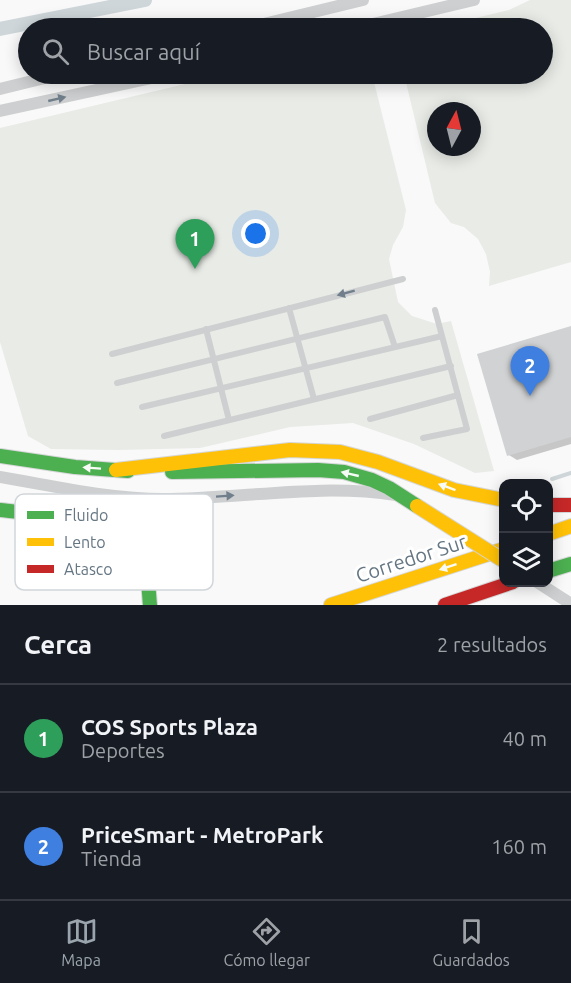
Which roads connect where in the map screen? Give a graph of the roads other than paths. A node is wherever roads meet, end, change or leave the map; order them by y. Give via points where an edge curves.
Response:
1 (363, 0) edge
2 (474, 0) edge
3 (288, 18) edge
4 (398, 18) edge
5 (19, 84) edge
6 (22, 84) edge
7 (124, 84) edge
8 (0, 89) edge
9 (0, 94) edge
10 (0, 111) edge
11 (403, 279) dead end
12 (289, 308) junction
13 (435, 310) dead end
14 (206, 329) junction
15 (442, 336) junction
16 (297, 339) junction
17 (394, 347) junction
18 (112, 354) dead end
19 (213, 359) junction
20 (451, 366) junction
21 (304, 368) junction
22 (117, 383) dead end
23 (221, 389) junction
24 (458, 395) junction
25 (314, 399) junction
26 (142, 408) dead end
27 (370, 419) dead end
28 (229, 420) junction
29 (164, 436) dead end
30 (423, 438) dead end
31 (0, 456) edge
32 (116, 470) junction
33 (0, 477) edge
34 (111, 494) edge
35 (403, 496) junction
36 (213, 497) edge
37 (499, 499) edge
38 (553, 505) edge
39 (571, 505) edge
40 (0, 510) edge
41 (15, 512) edge
42 (571, 526) edge
43 (552, 533) edge
44 (499, 551) edge
45 (499, 558) edge
46 (571, 564) edge
47 (553, 570) edge
48 (571, 575) edge
49 (553, 578) edge
50 (499, 587) edge
51 (504, 587) edge
52 (545, 587) edge
53 (494, 589) junction
54 (149, 590) edge
55 (571, 604) edge
56 (150, 605) edge
57 (331, 605) edge
58 (445, 605) edge

1 - 3 street
2 - 4 street
5 - 8 street
6 - 9 street
10 -> 7 street
11 -> 12 lane
12 - 14 lane
12 - 16 lane
13 - 15 lane
14 - 18 lane
14 - 19 lane
15 - 17 lane
15 - 20 lane
16 - 17 lane via 385,317
16 - 19 lane
16 - 21 lane
17 - 21 lane
19 - 22 lane
19 - 23 lane
20 - 24 lane
20 - 25 lane
21 - 23 lane
21 - 25 lane
23 - 26 lane
23 - 28 lane
24 - 27 lane
24 - 30 lane via 467,429
25 - 28 lane
28 - 29 lane
32 -> 31 main road
35 -> 32 main road via 372,480 344,472
37 -> 32 main road via 454,490 340,452 290,450
33 -> 34 street
36 -> 35 street via 317,490
35 - 45 main road, bridge
38 - 39 main road
40 - 41 main road
42 - 43 main road
44 -> 57 main road, Corredor Sur
46 - 47 main road
48 - 49 main road
50 - 53 main road
51 - 53 main road
52 - 55 street
53 - 58 main road
54 - 56 main road

